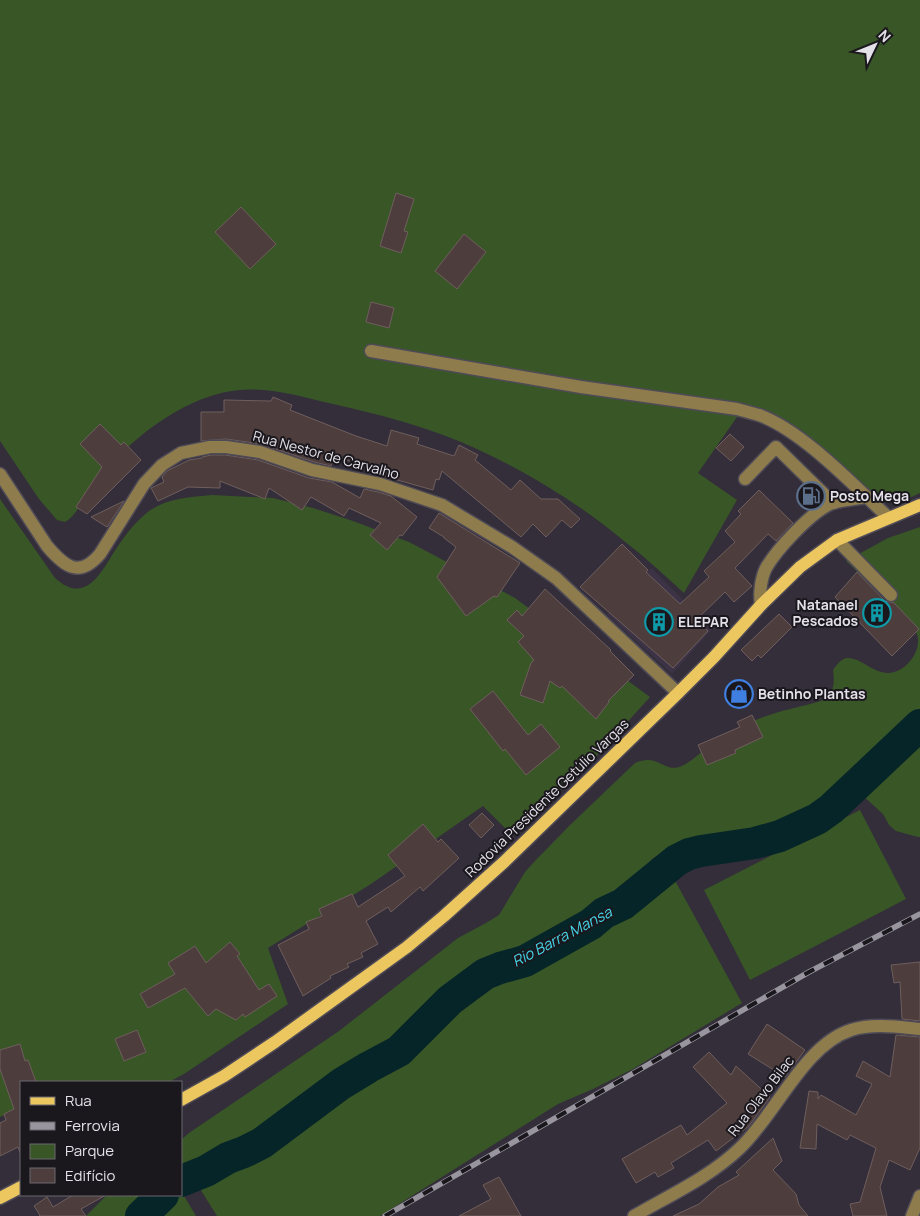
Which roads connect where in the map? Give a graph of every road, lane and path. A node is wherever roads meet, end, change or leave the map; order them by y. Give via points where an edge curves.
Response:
1 (371, 351) dead end
2 (0, 474) edge
3 (745, 479) dead end
4 (866, 497) junction
5 (833, 504) junction
6 (920, 504) edge
7 (888, 517) junction
8 (837, 540) junction
9 (891, 595) dead end
10 (760, 606) junction
11 (678, 693) junction
12 (920, 1029) edge
13 (182, 1099) edge
14 (20, 1188) edge
15 (920, 1196) edge
16 (0, 1198) edge
17 (634, 1216) edge
18 (912, 1216) edge

1 - 4 street via 580,387 737,409 779,425 800,439
2 - 11 street, Rua Nestor de Carvalho via 47,546 68,566 80,569 100,554 144,484 171,458 181,453 210,447 260,452 312,470 405,491 456,512 536,563
3 - 5 street via 776,447
4 - 5 street
4 - 7 street
5 - 10 street via 819,511 775,554 763,577
6 - 7 main road, Rodovia Presidente Getúlio Vargas
7 - 8 main road, Rodovia Presidente Getúlio Vargas
8 - 9 street
8 - 10 main road, Rodovia Presidente Getúlio Vargas via 800,567
10 - 11 main road, Rodovia Presidente Getúlio Vargas
11 - 13 main road, Rodovia Presidente Getúlio Vargas via 504,862 407,947 275,1042
12 - 17 street, Rua Olavo Bilac via 852,1029 830,1040 808,1062 756,1132 725,1162
14 - 16 main road
15 - 18 street

